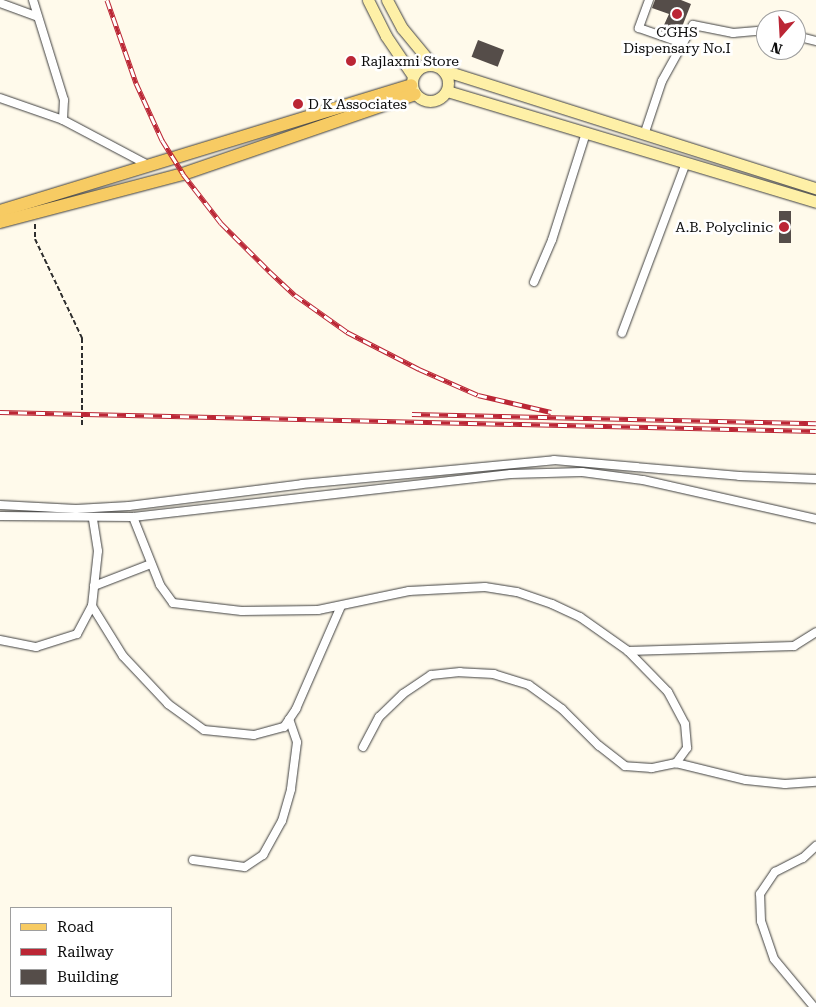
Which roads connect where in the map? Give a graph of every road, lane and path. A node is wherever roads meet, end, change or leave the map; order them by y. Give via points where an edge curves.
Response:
1 (33, 0) edge
2 (368, 0) edge
3 (386, 0) edge
4 (649, 0) edge
5 (0, 3) edge
6 (38, 17) junction
7 (756, 31) edge
8 (682, 43) junction
9 (431, 63) junction
10 (443, 70) junction
11 (413, 85) junction
12 (448, 91) junction
13 (0, 98) edge
14 (63, 120) junction
15 (586, 133) junction
16 (644, 135) junction
17 (686, 163) junction
18 (148, 165) junction
19 (816, 188) edge
20 (816, 202) edge
21 (2, 216) edge
22 (35, 223) dead end
23 (534, 282) dead end
24 (622, 333) dead end
25 (82, 392) junction
26 (78, 393) dead end
27 (82, 428) dead end
28 (816, 480) edge
29 (0, 504) edge
30 (0, 516) edge
31 (133, 517) junction
32 (92, 518) junction
33 (816, 519) edge
34 (151, 564) junction
35 (94, 586) junction
36 (92, 606) junction
37 (341, 606) junction
38 (816, 632) edge
39 (0, 640) edge
40 (628, 651) junction
41 (289, 720) junction
42 (363, 747) dead end
43 (676, 763) junction
44 (816, 782) edge
45 (816, 846) edge
46 (193, 860) dead end
47 (814, 1007) edge

1 - 6 street
2 - 11 main road
3 - 9 main road via 402,28
4 - 8 street via 639,28
5 - 6 street
6 - 14 street via 64,100
7 - 8 street via 733,33 693,25
8 - 16 street via 662,81
9 - 10 main road
9 - 11 main road via 420,66
10 - 12 main road via 449,80
10 - 16 main road
11 - 12 main road via 432,101
11 - 18 main road
11 - 21 main road via 183,174
12 - 15 main road
13 - 14 street
14 - 18 street
15 - 17 main road
15 - 23 street via 552,240
16 - 19 main road
17 - 20 main road
17 - 24 street
18 - 21 main road
22 - 25 path via 35,239 82,338 79,361
25 - 26 path
25 - 27 path
28 - 29 street via 546,460 302,484 129,506 76,509
30 - 32 street
31 - 32 street
31 - 33 street via 511,474 582,472 652,482
31 - 34 street
32 - 35 street via 98,551
34 - 35 street
34 - 37 street via 160,585 174,603 242,611 318,610
35 - 36 street
36 - 39 street via 77,634 36,647
36 - 41 street via 123,656 168,704 204,730 254,735 284,727
37 - 40 street via 408,591 484,587 517,592 580,618
37 - 41 street
38 - 40 street via 794,646
40 - 43 street via 668,692 685,724 687,748
41 - 46 street via 297,742 291,790 282,821 263,855 245,867
42 - 43 street via 379,717 403,694 431,676 460,672 494,674 529,685 562,709 599,746 626,766 652,768
43 - 44 street via 746,780 784,784
45 - 47 street via 803,858 775,872 760,894 761,921 774,959

